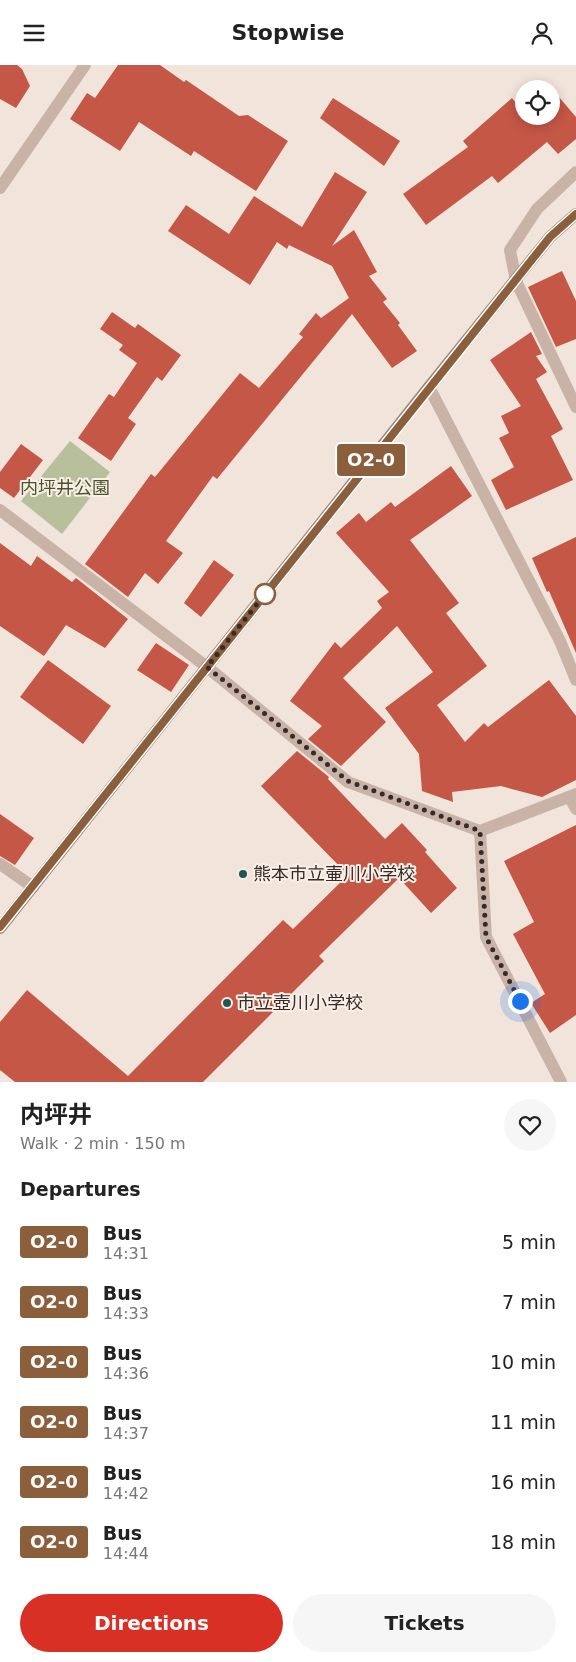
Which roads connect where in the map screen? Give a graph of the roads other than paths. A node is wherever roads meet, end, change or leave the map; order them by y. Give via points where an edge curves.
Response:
1 (85, 65) edge
2 (576, 172) edge
3 (0, 189) edge
4 (576, 214) edge
5 (516, 281) junction
6 (429, 387) junction
7 (576, 407) edge
8 (0, 510) edge
9 (207, 667) junction
10 (576, 680) edge
11 (574, 800) edge
12 (480, 831) junction
13 (0, 864) edge
14 (33, 887) junction
15 (0, 927) edge
16 (562, 1082) edge

1 - 3 street
2 - 5 street via 537,209 510,249
4 - 5 street via 550,237
5 - 6 street
5 - 7 street
6 - 9 street
6 - 10 street via 560,641
8 - 9 street
9 - 12 street via 348,781
9 - 14 street
11 - 12 street
12 - 16 street via 486,937
13 - 14 street
14 - 15 street

